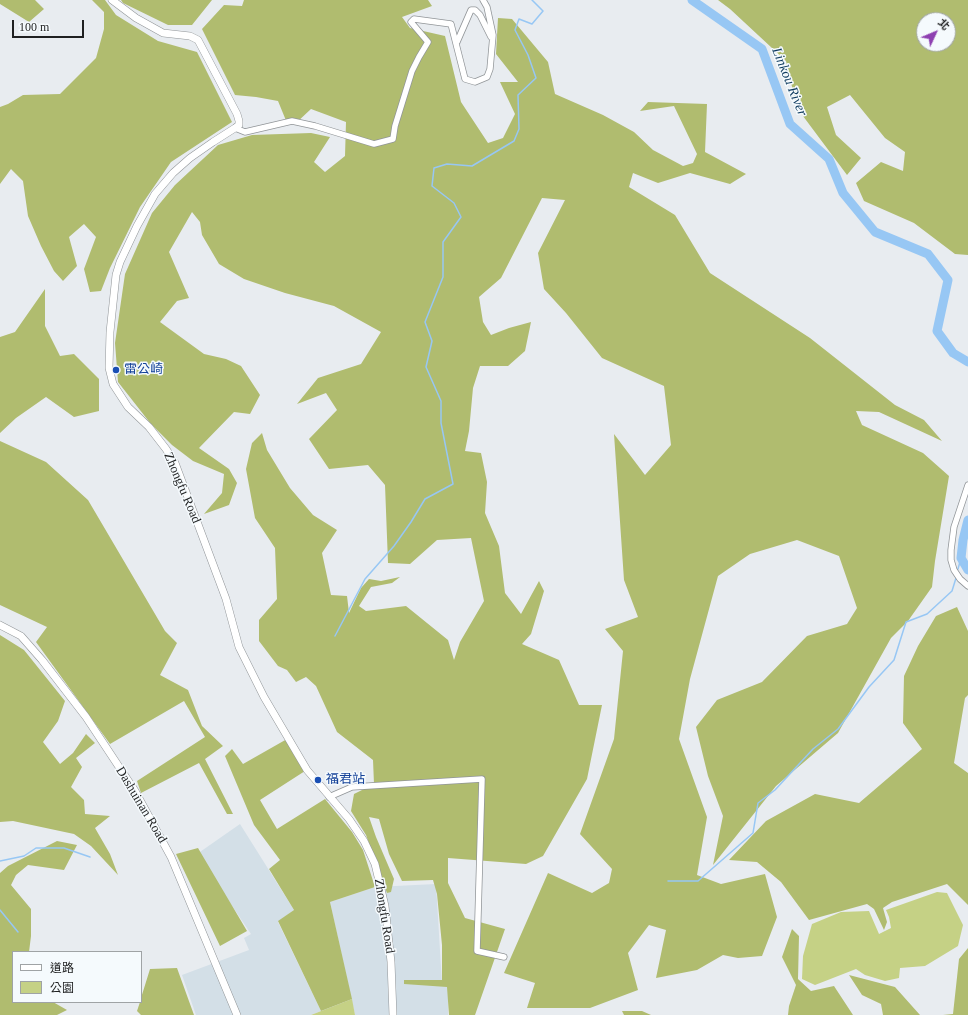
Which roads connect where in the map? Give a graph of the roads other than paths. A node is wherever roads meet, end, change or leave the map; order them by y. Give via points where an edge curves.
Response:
1 (112, 0) edge
2 (483, 0) edge
3 (492, 40) junction
4 (456, 42) junction
5 (234, 128) junction
6 (968, 485) edge
7 (968, 586) edge
8 (0, 625) edge
9 (329, 797) junction
10 (504, 957) dead end
11 (237, 1015) edge
12 (393, 1015) edge

1 - 5 street via 136,18 163,33 190,36 198,40 237,114 239,124
2 - 3 street via 491,19
3 - 4 street via 480,15 471,10
3 - 4 street via 487,77 475,82 465,79
4 - 5 street via 451,24 414,19 411,22 428,42 412,71 393,139 374,144 292,121 244,132
5 - 9 street, Zhongfu Road via 173,173 155,194 137,226 116,275 109,368 113,384 128,407 149,427 175,464 226,598 239,647 264,697 307,770
6 - 7 street via 954,527 951,550 954,570
8 - 11 street, Dashuinan Road via 21,636 42,660 86,717 134,791 171,857
9 - 10 street via 352,786 482,779 477,951
9 - 12 street, Zhongfu Road via 349,820 375,864 385,906 392,962

